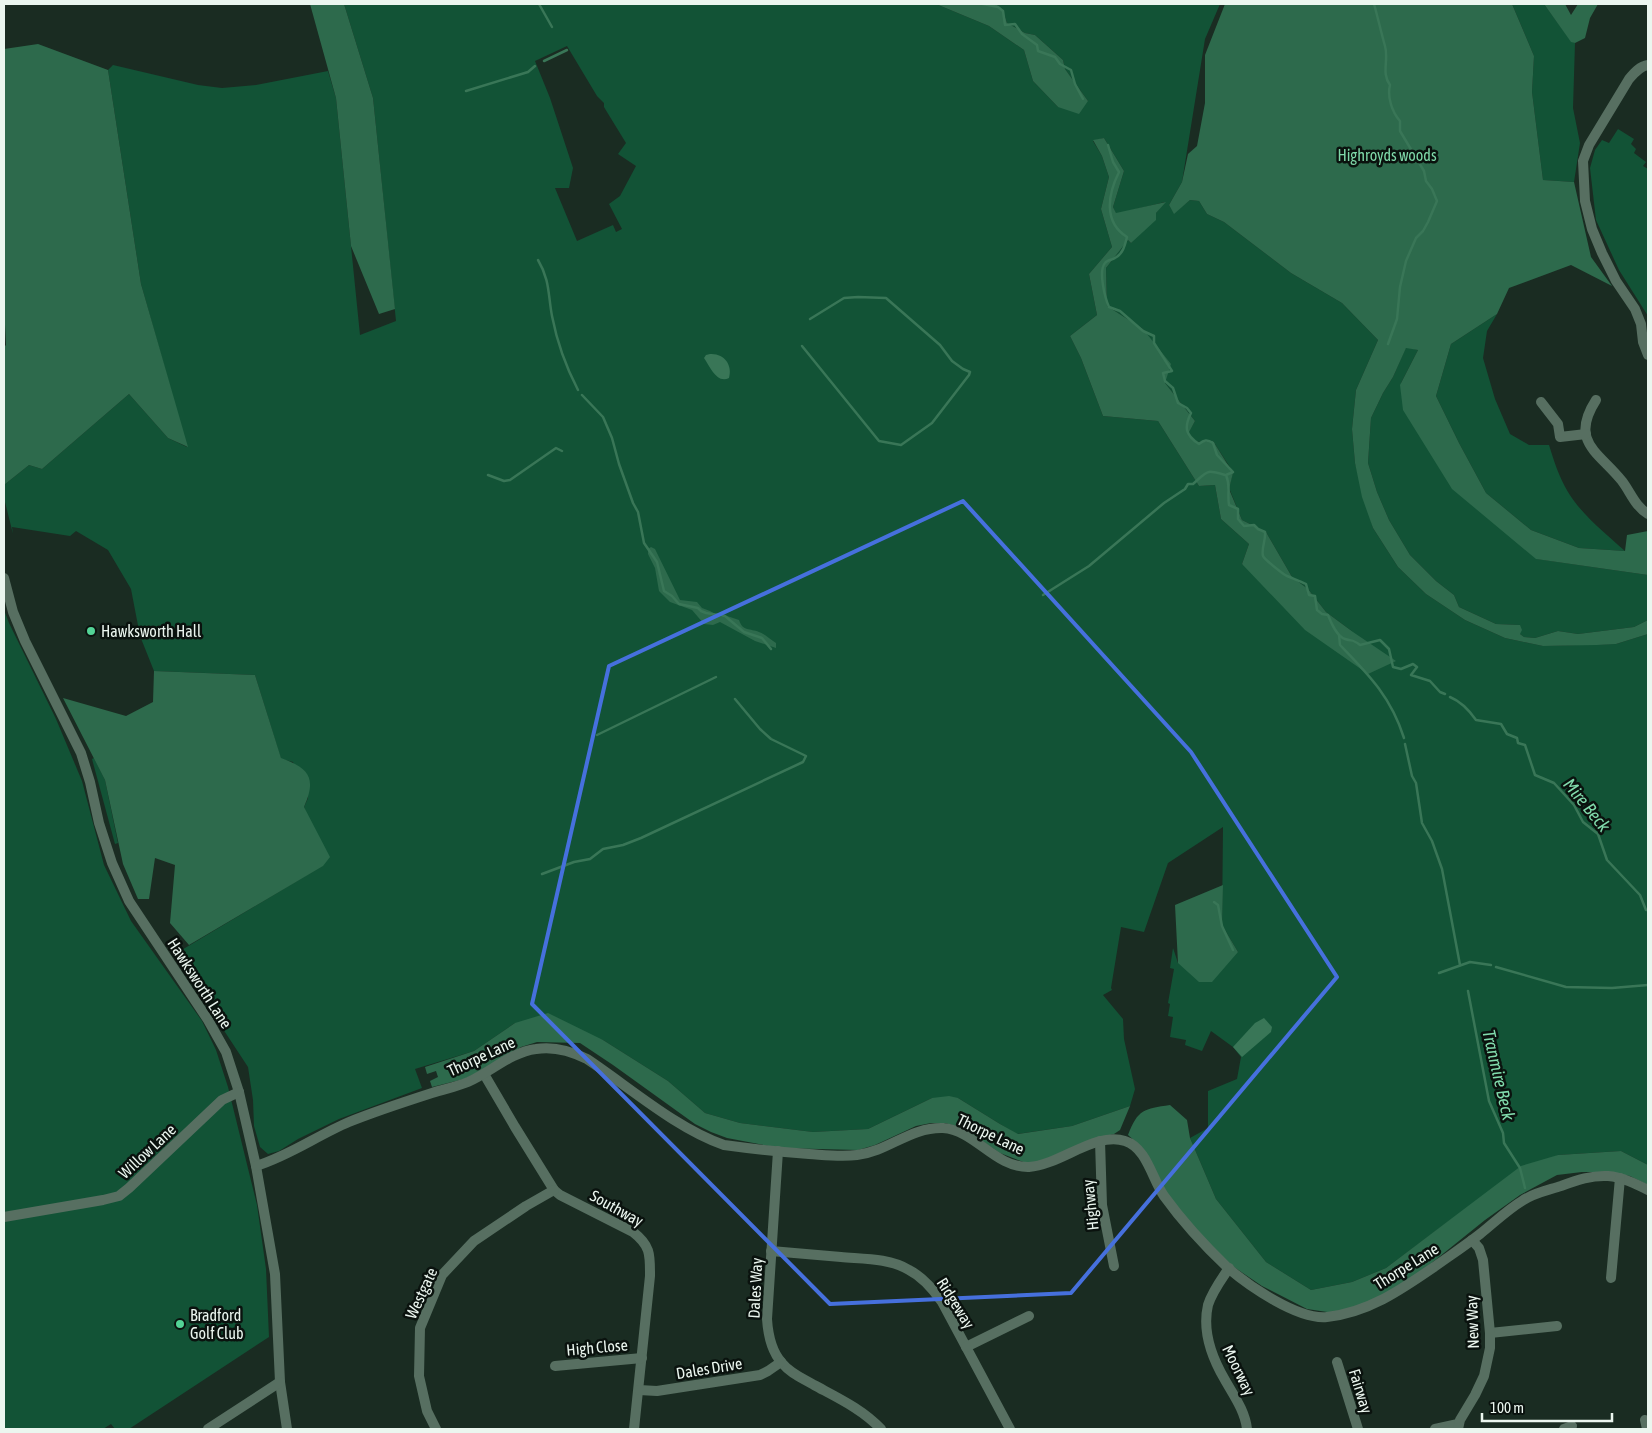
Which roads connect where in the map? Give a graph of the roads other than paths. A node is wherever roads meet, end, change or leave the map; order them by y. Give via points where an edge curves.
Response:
1 (1648, 65) edge
2 (1648, 355) edge
3 (1596, 400) dead end
4 (1541, 402) dead end
5 (1586, 434) junction
6 (1648, 514) edge
7 (4, 578) edge
8 (484, 1074) junction
9 (239, 1092) junction
10 (1100, 1141) junction
11 (778, 1152) junction
12 (256, 1166) junction
13 (1620, 1178) junction
14 (554, 1190) junction
15 (1648, 1190) edge
16 (4, 1217) edge
17 (1472, 1240) junction
18 (771, 1251) junction
19 (1114, 1266) dead end
20 (1229, 1268) junction
21 (1611, 1278) dead end
22 (1029, 1316) dead end
23 (1557, 1326) dead end
24 (1490, 1333) junction
25 (966, 1347) junction
26 (642, 1358) junction
27 (781, 1362) junction
28 (1336, 1362) dead end
29 (555, 1366) dead end
30 (280, 1382) junction
31 (639, 1390) junction
32 (1458, 1427) edge
33 (208, 1429) edge
34 (287, 1429) edge
35 (436, 1429) edge
36 (634, 1429) edge
37 (881, 1429) edge
38 (1010, 1429) edge
39 (1247, 1429) edge
40 (1358, 1429) edge
41 (1435, 1429) edge

1 - 2 street via 1629,79 1589,145 1584,161 1585,201 1592,229 1616,281 1635,310
3 - 5 street via 1590,409
4 - 5 street via 1558,424 1560,437
5 - 6 street via 1595,454 1618,476 1633,501
7 - 9 street, Hawksworth Lane via 25,640 81,753 99,823 129,901 208,1020 226,1052
8 - 11 street, Thorpe Lane via 521,1052 537,1048 572,1051 710,1140
8 - 12 street, Thorpe Lane via 349,1122
8 - 14 street, Southway
9 - 12 street, Hawksworth Lane
9 - 16 street, Willow Lane via 222,1100 119,1196
10 - 11 street, Thorpe Lane via 1046,1164 1027,1167 1010,1163 988,1152 971,1138 945,1128 919,1131 878,1150 858,1155
10 - 19 street, Highway via 1102,1205
10 - 20 street, Thorpe Lane via 1120,1140 1132,1144 1174,1209
11 - 18 street, Dales Way
12 - 30 street, Hawksworth Lane via 275,1274
13 - 15 street, Thorpe Lane
13 - 17 street, Thorpe Lane via 1584,1178 1524,1199
13 - 21 street
14 - 26 street, Southway via 633,1232 647,1247 650,1276
14 - 35 street, Westgate via 474,1242 442,1276 420,1328 419,1376 426,1411
17 - 20 street, Thorpe Lane via 1400,1291 1370,1306 1324,1317 1293,1310
17 - 24 street, New Way via 1483,1260
18 - 25 street, Ridgeway via 873,1259 909,1269 932,1288
18 - 27 street, Dales Way via 768,1332
20 - 39 street, Moorway via 1208,1305 1206,1324 1214,1359 1243,1413
22 - 25 street
23 - 24 street
24 - 32 street, New Way via 1484,1376
25 - 38 street, Ridgeway
26 - 29 street, High Close
26 - 31 street, Southway
27 - 31 street, Dales Drive via 760,1375 656,1392
27 - 37 street, Dales Way via 793,1373 862,1411
28 - 40 street, Fairway
30 - 33 street
30 - 34 street, Hawksworth Lane
31 - 36 street, Southway
32 - 41 street

